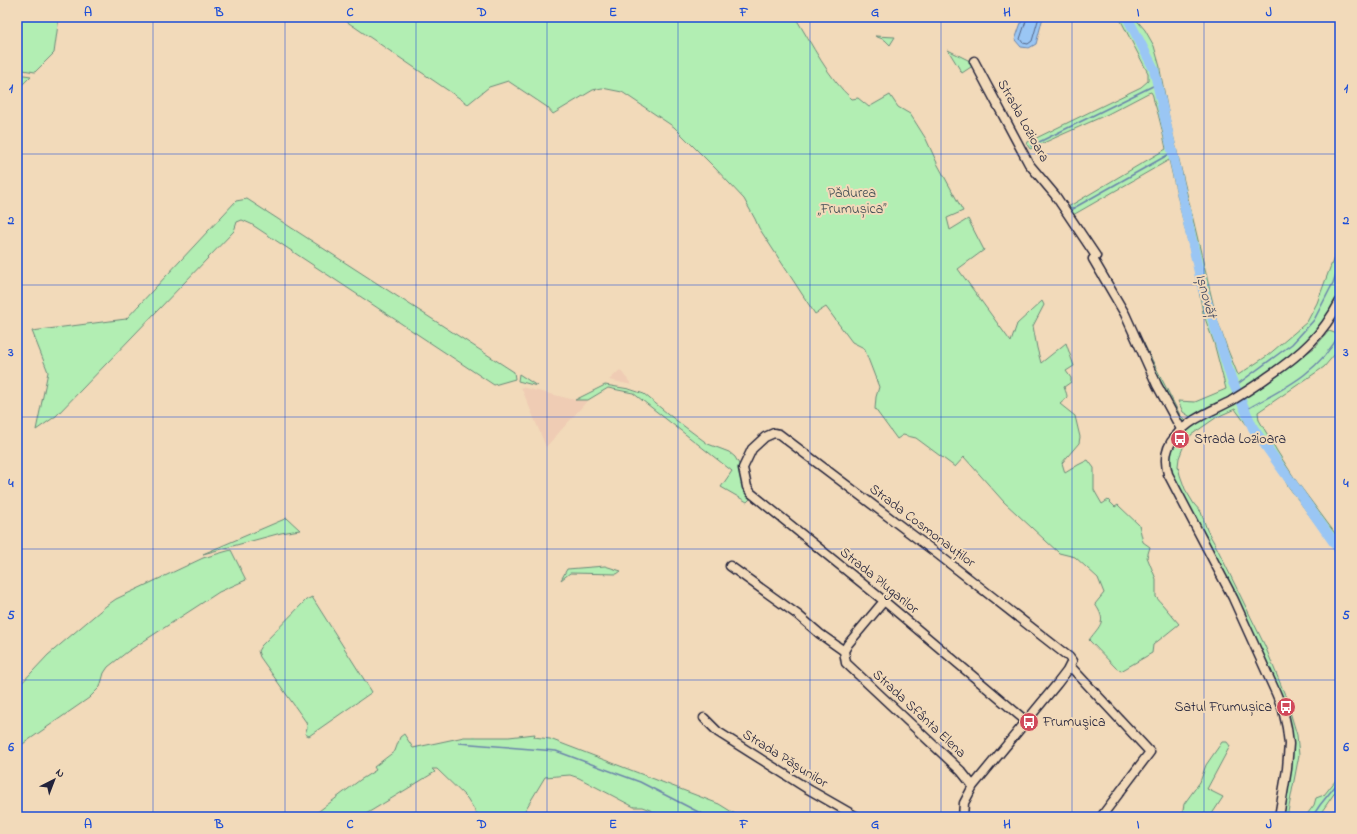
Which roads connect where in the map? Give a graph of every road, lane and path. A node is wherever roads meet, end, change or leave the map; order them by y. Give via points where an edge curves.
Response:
1 (974, 61) dead end
2 (1340, 301) edge
3 (1181, 429) junction
4 (752, 449) joint
5 (730, 566) dead end
6 (884, 602) junction
7 (844, 652) junction
8 (1071, 663) junction
9 (704, 718) dead end
10 (1026, 721) junction
11 (973, 786) junction
12 (857, 817) edge
13 (963, 817) edge
14 (1101, 817) edge
15 (1279, 817) edge

1 - 3 street, Strada Lozioara via 1029,164 1055,195 1096,256 1093,259 1125,314 1157,385
2 - 3 street via 1326,326 1304,350 1245,392
3 - 15 street via 1169,444 1166,454 1168,474 1243,619 1276,693 1287,728 1287,768
4 - 6 street, Strada Plugarilor via 743,468 751,493
4 - 8 street, Strada Cosmonauților via 765,437 774,433 779,434 1069,657
5 - 7 street
6 - 7 street
6 - 10 street, Strada Plugarilor
7 - 11 street, Strada Sfânta Elena via 846,663 961,771
8 - 10 street
8 - 14 street, Strada Cosmonauților via 1150,752
9 - 12 street, Strada Pășunilor via 718,732
10 - 11 street
11 - 13 street via 964,803

